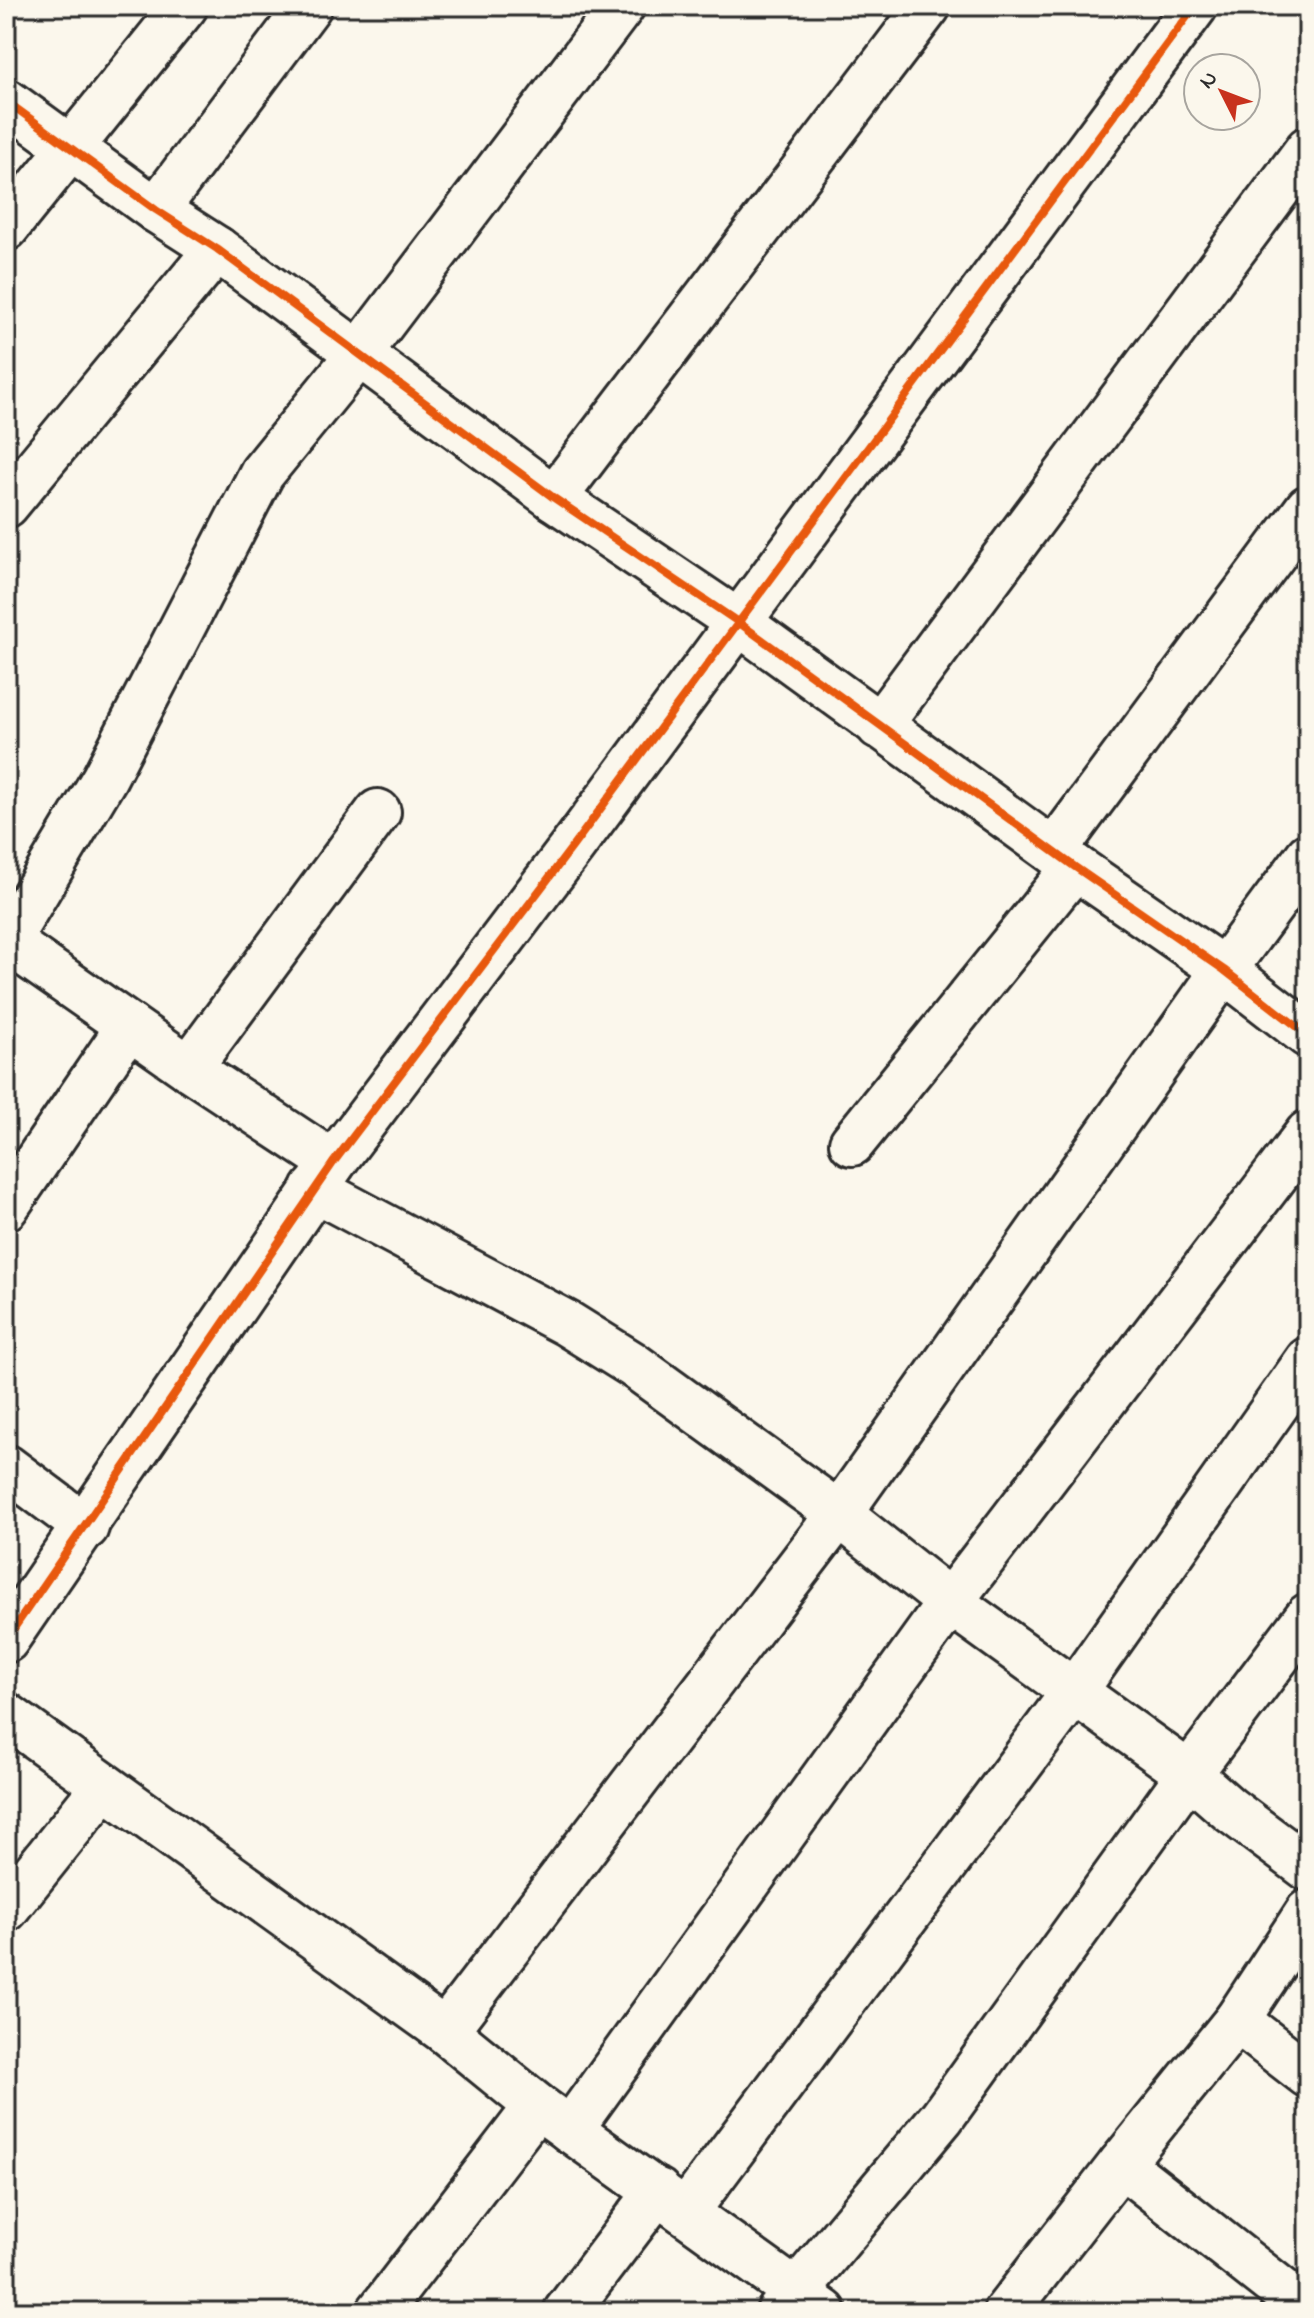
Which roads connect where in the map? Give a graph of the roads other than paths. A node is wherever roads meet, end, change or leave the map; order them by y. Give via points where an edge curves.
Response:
1 (185, 6) edge
2 (309, 6) edge
3 (622, 6) edge
4 (928, 6) edge
5 (1195, 6) edge
6 (6, 101) edge
7 (71, 149) junction
8 (1308, 149) edge
9 (156, 210) junction
10 (6, 228) edge
11 (217, 249) junction
12 (358, 355) junction
13 (554, 498) junction
14 (6, 505) edge
15 (1308, 508) edge
16 (738, 622) junction
17 (879, 726) junction
18 (378, 812) dead end
19 (1308, 856) edge
20 (1064, 859) junction
21 (6, 941) edge
22 (1224, 970) junction
23 (1303, 1020) edge
24 (129, 1026) junction
25 (189, 1068) junction
26 (1308, 1133) edge
27 (852, 1143) dead end
28 (323, 1176) junction
29 (6, 1207) edge
30 (1308, 1360) edge
31 (6, 1467) edge
32 (839, 1514) junction
33 (86, 1527) junction
34 (950, 1602) junction
35 (1308, 1616) edge
36 (6, 1640) edge
37 (1074, 1692) junction
38 (6, 1715) edge
39 (1189, 1774) junction
40 (104, 1786) junction
41 (1308, 1868) edge
42 (6, 1909) edge
43 (1308, 1912) edge
44 (1237, 2020) junction
45 (445, 2031) junction
46 (1308, 2075) edge
47 (554, 2118) junction
48 (1121, 2164) junction
49 (672, 2202) junction
50 (800, 2305) edge
51 (1308, 2311) edge
52 (379, 2312) edge
53 (566, 2312) edge
54 (1006, 2312) edge

1 - 7 street
2 - 9 street
3 - 12 street
4 - 13 street
5 - 16 street
6 - 7 street
7 - 9 street
7 - 10 street
8 - 17 street
9 - 11 street
11 - 12 street
11 - 14 street
12 - 13 street
12 - 21 street via 262,473 104,779
13 - 16 street
15 - 20 street
16 - 17 street
16 - 28 street
17 - 20 street
18 - 25 street
19 - 22 street
20 - 22 street
20 - 27 street
21 - 24 street
22 - 23 street
22 - 32 street
24 - 25 street
24 - 29 street
25 - 28 street
26 - 34 street
28 - 32 street via 568,1324 692,1406
28 - 33 street
30 - 37 street
31 - 33 street
32 - 34 street
32 - 45 street
33 - 36 street
34 - 37 street
34 - 47 street
35 - 39 street
37 - 39 street
37 - 49 street
38 - 40 street
39 - 41 street
39 - 50 street
40 - 42 street
40 - 45 street
43 - 44 street
44 - 46 street
44 - 48 street
45 - 47 street
47 - 49 street
47 - 52 street
48 - 51 street
48 - 54 street
49 - 50 street
49 - 53 street

